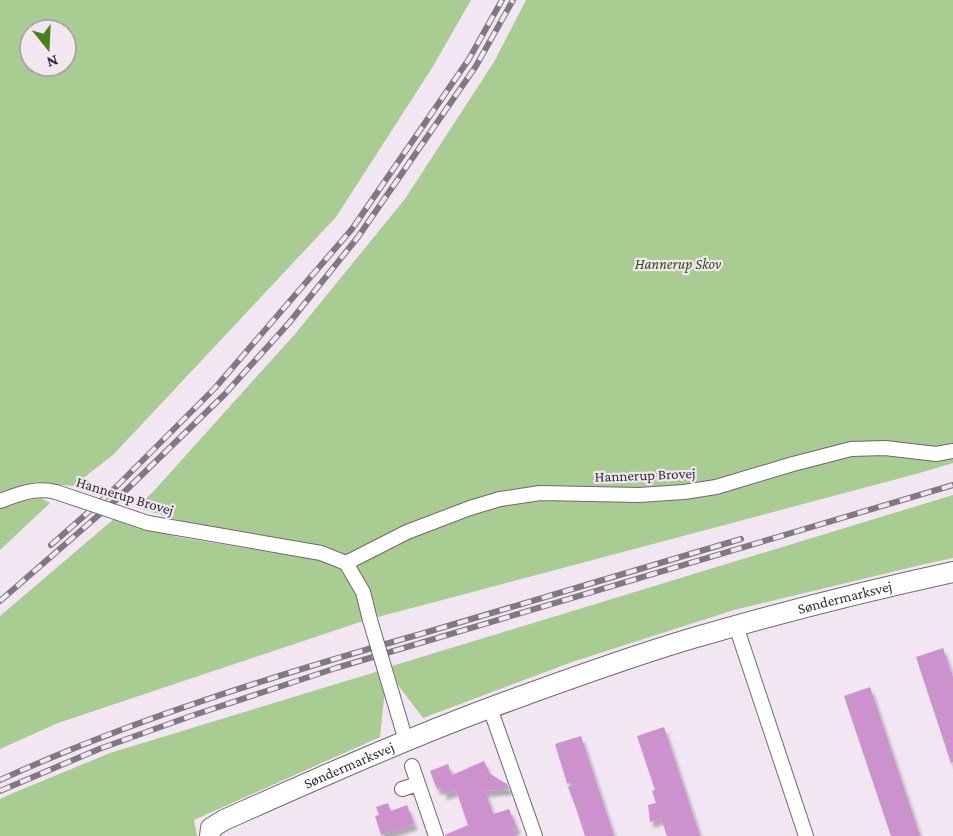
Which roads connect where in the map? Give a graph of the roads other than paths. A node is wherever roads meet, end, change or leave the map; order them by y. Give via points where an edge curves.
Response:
1 (953, 451) edge
2 (0, 501) edge
3 (346, 563) junction
4 (953, 572) edge
5 (736, 626) junction
6 (490, 708) junction
7 (406, 741) junction
8 (412, 766) dead end
9 (418, 784) junction
10 (402, 789) dead end
11 (210, 832) edge
12 (436, 836) edge
13 (535, 836) edge
14 (806, 836) edge

1 - 3 street, Hannerup Brovej via 936,454 885,448 851,450 716,488 684,492 540,493 500,499 407,532
2 - 3 street, Hannerup Brovej, bridge via 44,489 148,523 321,553
3 - 7 street, bridge via 363,592
4 - 5 street, Søndermarksvej
5 - 6 street, Søndermarksvej
5 - 14 street
6 - 7 street, Søndermarksvej
6 - 13 street
7 - 11 street, Søndermarksvej via 224,820
8 - 9 street
9 - 10 street
9 - 12 street

